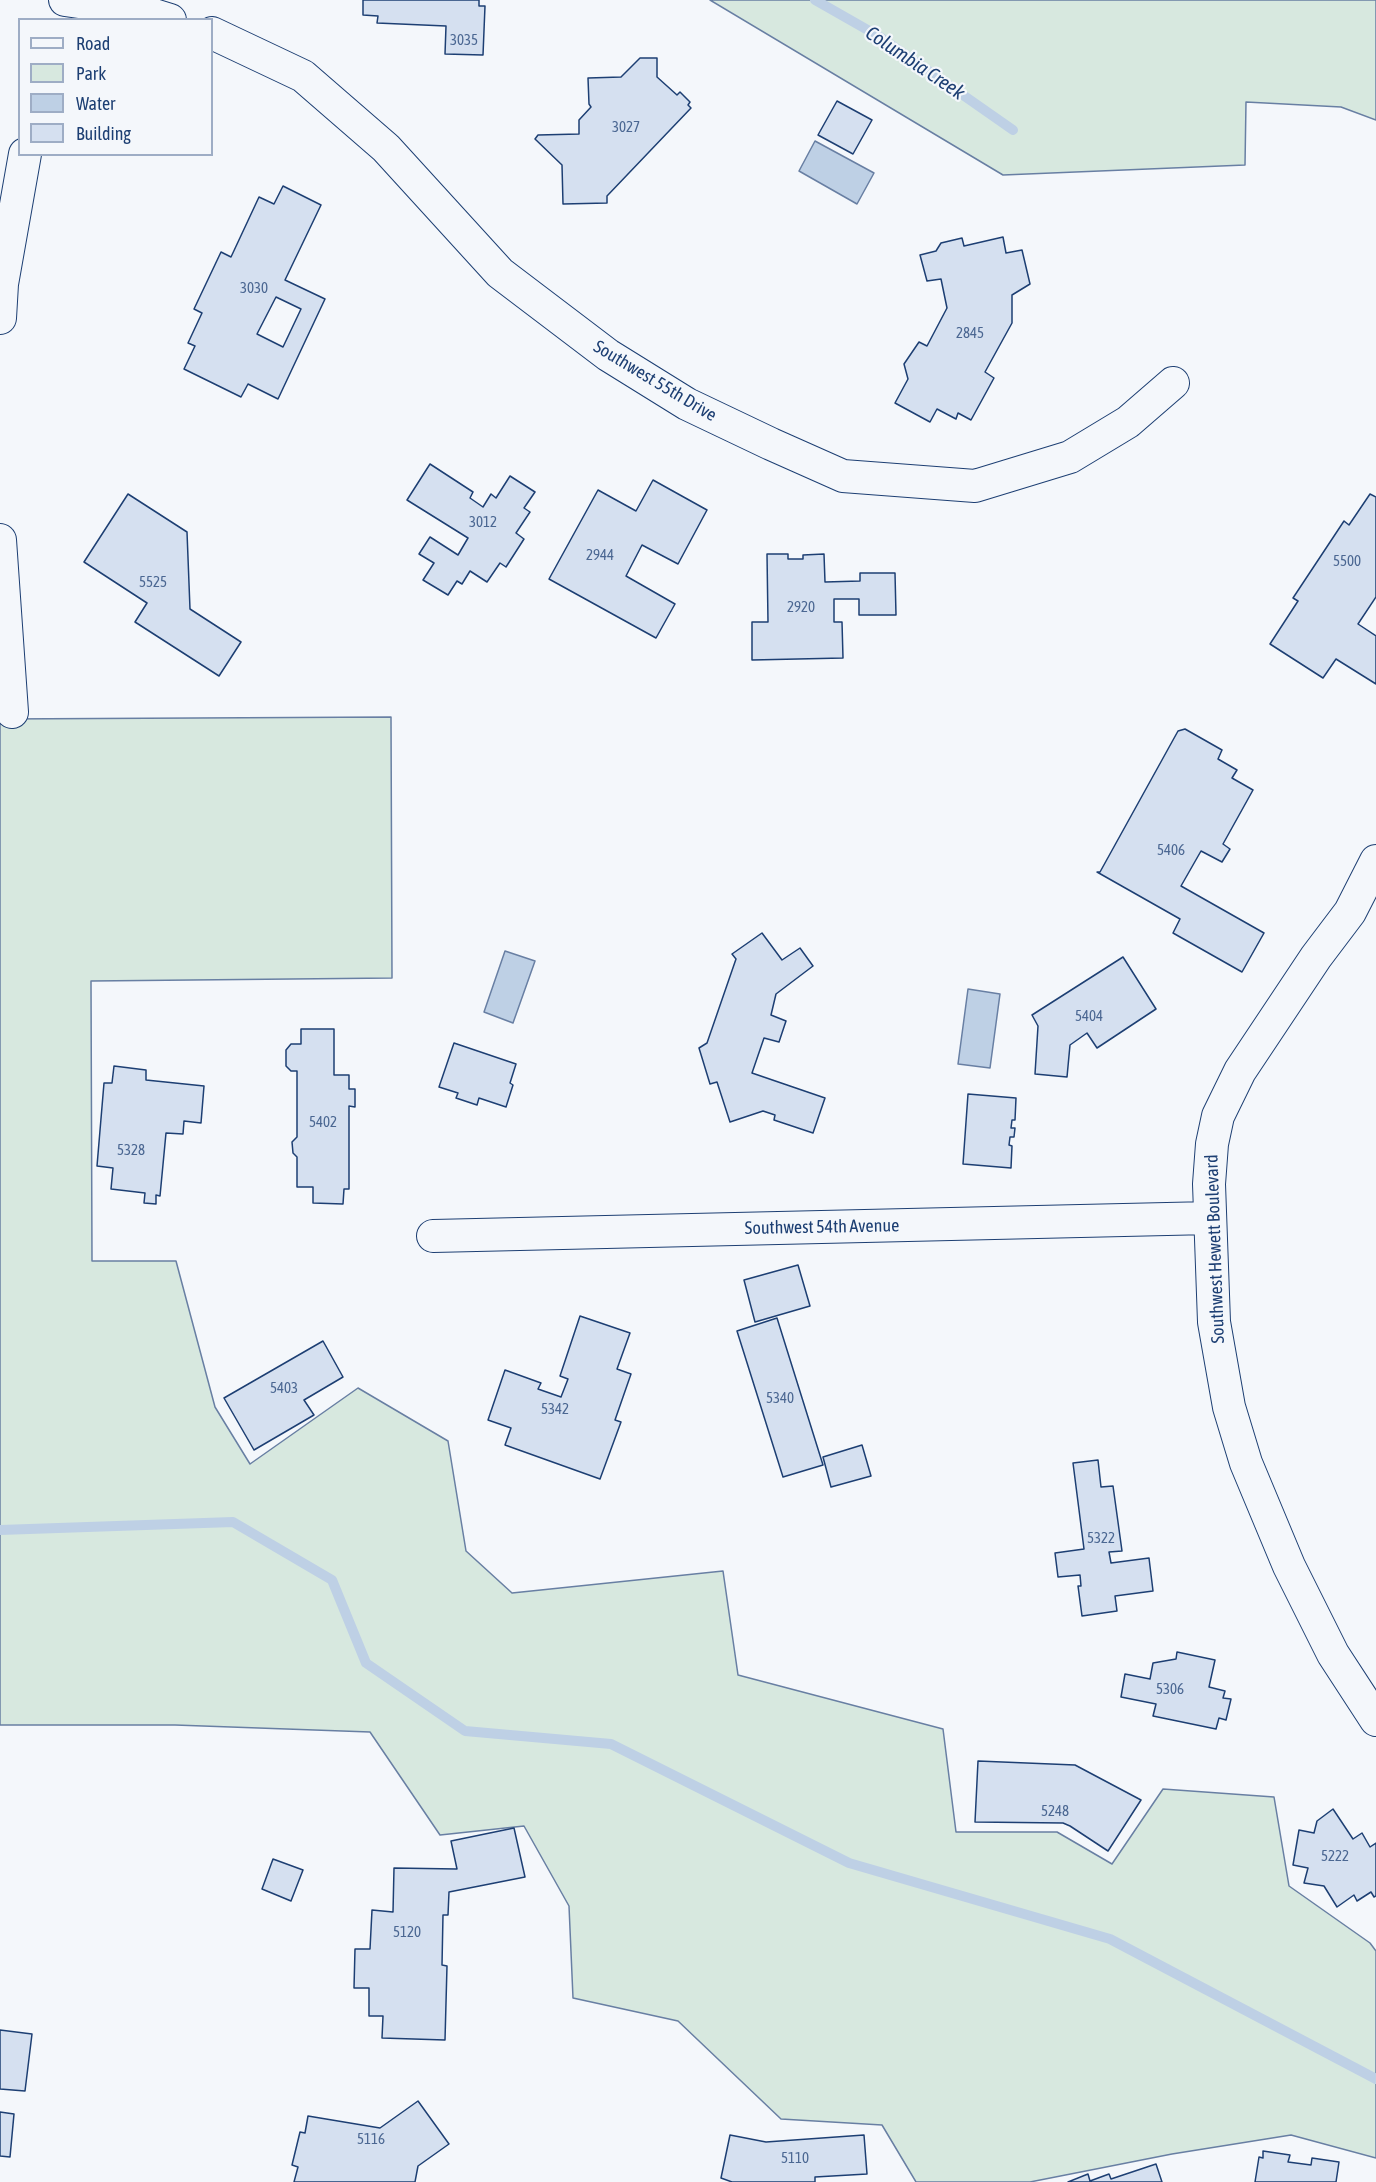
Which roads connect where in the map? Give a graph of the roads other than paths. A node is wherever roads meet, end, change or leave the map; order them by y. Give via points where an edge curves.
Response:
1 (52, 0) edge
2 (65, 0) edge
3 (48, 18) edge
4 (164, 18) edge
5 (213, 33) edge
6 (25, 156) edge
7 (0, 318) edge
8 (1173, 383) dead end
9 (0, 540) edge
10 (12, 712) dead end
11 (1376, 861) edge
12 (1210, 1218) junction
13 (433, 1236) dead end
14 (1376, 1720) edge

1 - 3 street
2 - 4 street
5 - 8 street, Southwest 55th Drive via 303,76 386,148 500,273 608,355 687,404 843,476 975,486 1070,458 1128,422
6 - 7 street via 2,284
9 - 10 street
11 - 12 street, Southwest Hewett Boulevard via 1350,912 1285,1002 1227,1096 1212,1144
12 - 13 street, Southwest 54th Avenue
12 - 14 street, Southwest Hewett Boulevard via 1216,1346 1246,1463 1294,1576 1334,1654

